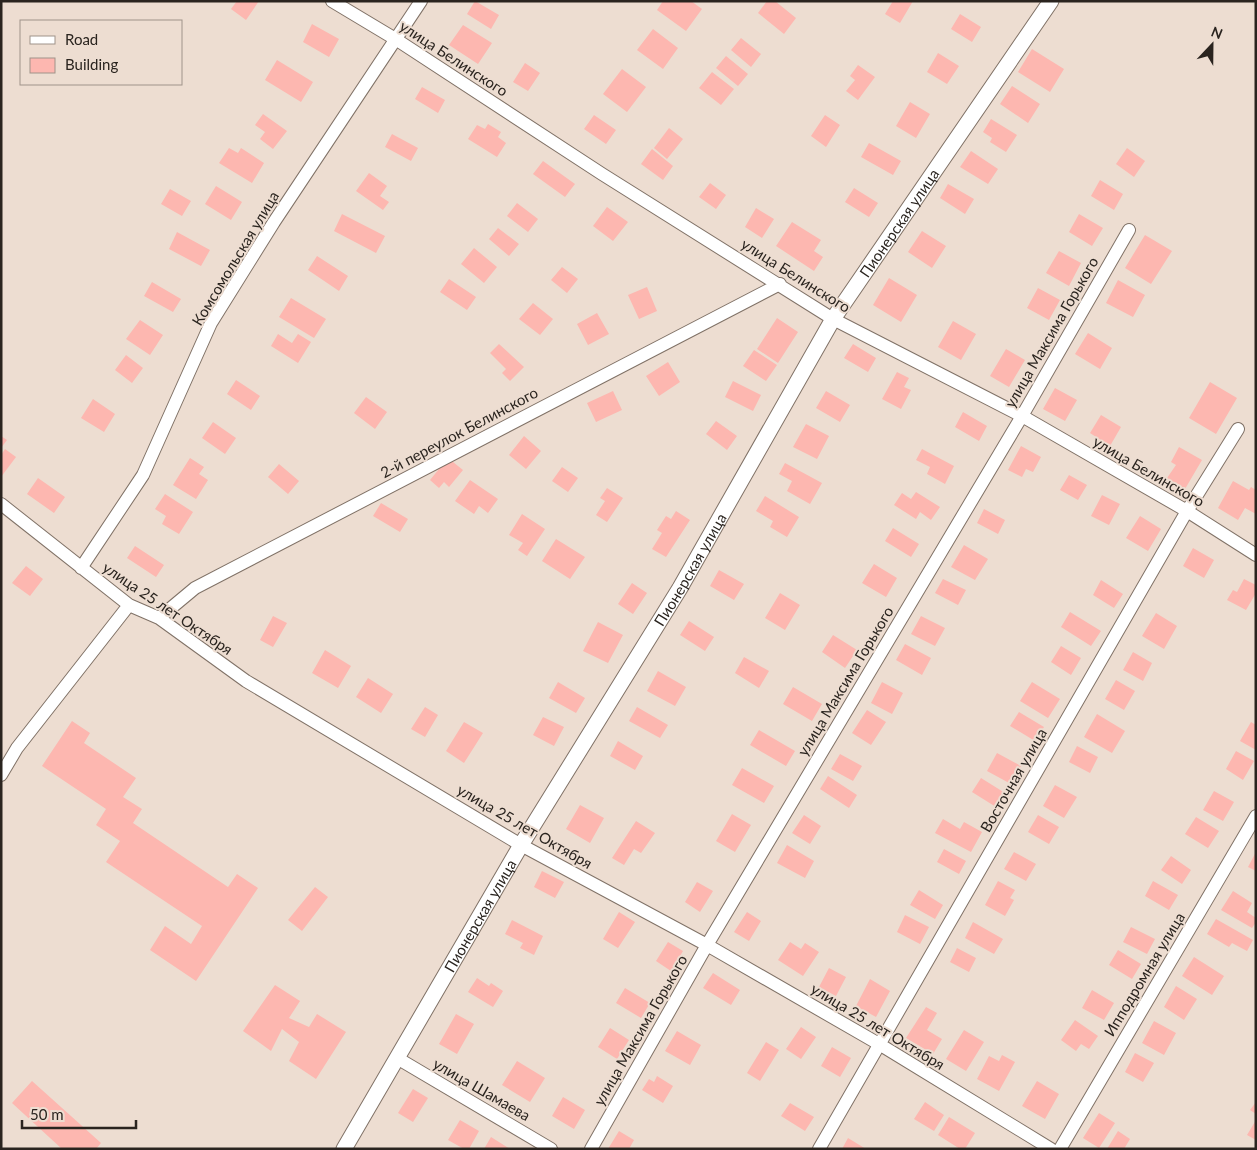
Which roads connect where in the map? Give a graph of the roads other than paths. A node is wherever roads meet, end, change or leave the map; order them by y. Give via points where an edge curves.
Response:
1 (332, 1) edge
2 (421, 1) edge
3 (1051, 1) edge
4 (397, 40) junction
5 (1129, 230) dead end
6 (780, 284) junction
7 (833, 318) junction
8 (1022, 416) junction
9 (1238, 429) dead end
10 (1, 504) edge
11 (1187, 511) junction
12 (1256, 555) edge
13 (81, 568) junction
14 (129, 605) junction
15 (159, 618) junction
16 (17, 748) junction
17 (1, 752) edge
18 (1, 774) edge
19 (1256, 816) edge
20 (521, 845) junction
21 (707, 945) junction
22 (878, 1044) junction
23 (397, 1058) junction
24 (344, 1149) edge
25 (552, 1149) edge
26 (591, 1149) edge
27 (819, 1149) edge
28 (1051, 1149) edge
29 (1060, 1149) edge

1 - 4 street, улица Белинского
2 - 4 street, Комсомольская улица
3 - 7 street, Пионерская улица
4 - 6 street, улица Белинского via 602,174
4 - 13 street, Комсомольская улица via 274,222 211,323 143,475
5 - 8 street, улица Максима Горького
6 - 7 street, улица Белинского
6 - 15 street, 2-й переулок Белинского via 195,588
7 - 8 street, улица Белинского
7 - 20 street, Пионерская улица via 680,588
8 - 11 street, улица Белинского
8 - 21 street, улица Максима Горького
9 - 11 street, Восточная улица
10 - 13 street, улица 25 лет Октября
11 - 12 street, улица Белинского
11 - 22 street, Восточная улица
13 - 14 street, улица 25 лет Октября
14 - 15 street, улица 25 лет Октября
14 - 16 street
15 - 20 street, улица 25 лет Октября via 246,681
16 - 17 street
16 - 18 street
19 - 29 street, Ипподромная улица
20 - 21 street, улица 25 лет Октября
20 - 23 street, Пионерская улица
21 - 22 street, улица 25 лет Октября
21 - 26 street, улица Максима Горького
22 - 27 street, Восточная улица
22 - 28 street, улица 25 лет Октября
23 - 24 street, Пионерская улица
23 - 25 street, улица Шамаева

